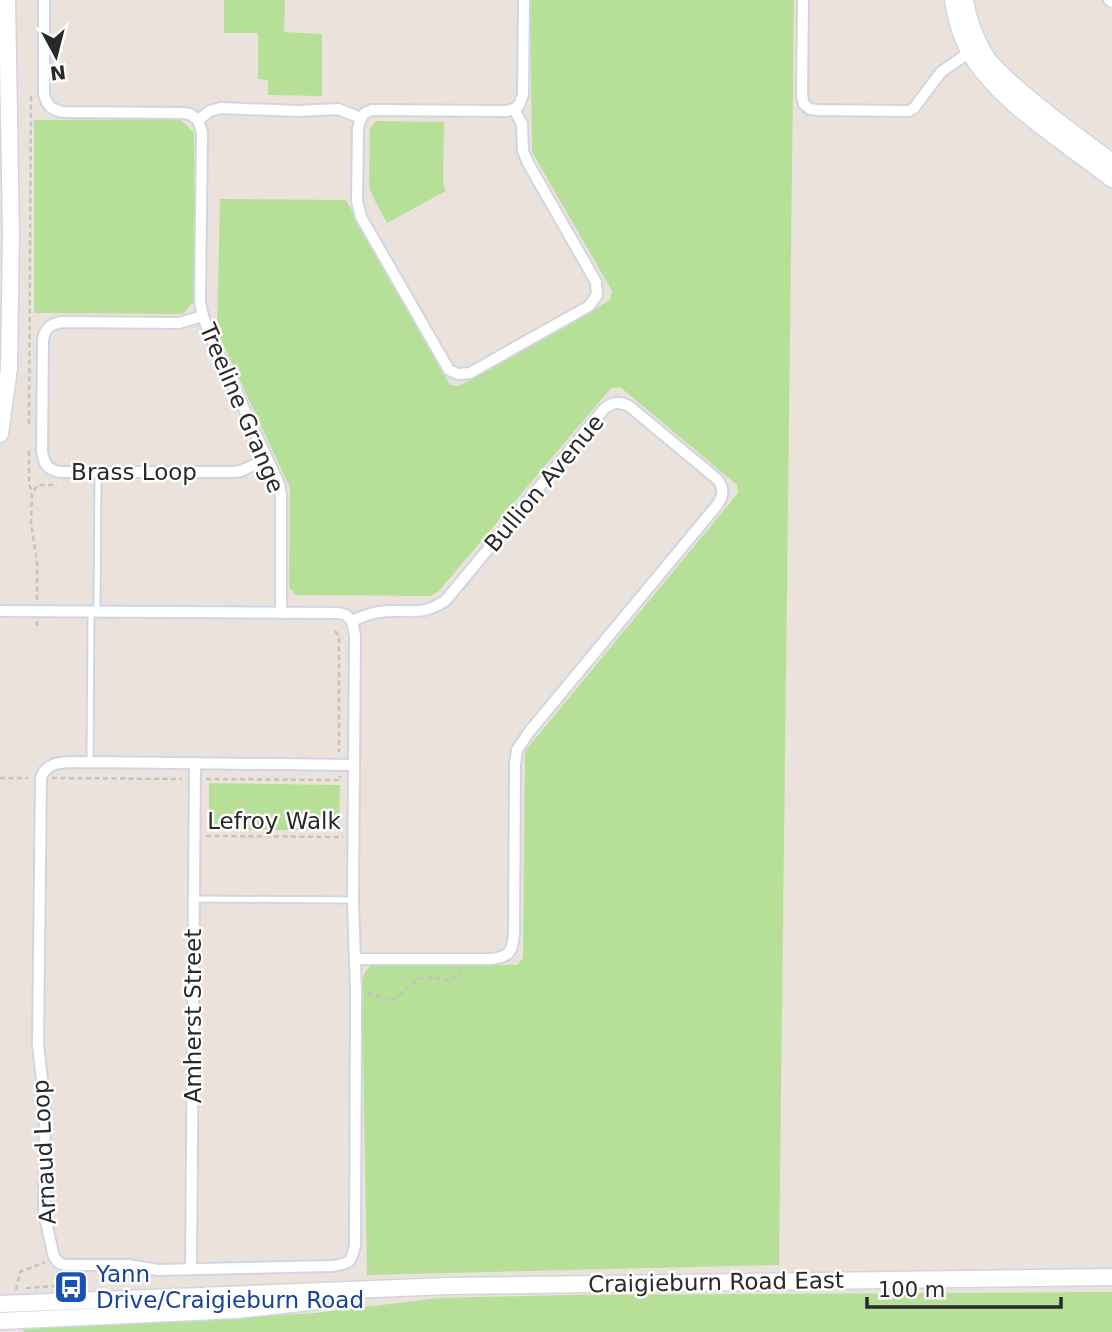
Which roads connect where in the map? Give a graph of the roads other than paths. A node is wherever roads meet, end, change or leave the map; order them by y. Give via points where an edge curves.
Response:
1 (8, 0) edge
2 (44, 0) edge
3 (524, 0) edge
4 (803, 0) edge
5 (953, 0) edge
6 (965, 0) edge
7 (976, 51) junction
8 (514, 109) junction
9 (361, 118) junction
10 (198, 120) junction
11 (1110, 170) edge
12 (203, 316) junction
13 (0, 434) edge
14 (267, 459) junction
15 (98, 472) junction
16 (94, 610) junction
17 (0, 611) edge
18 (281, 613) junction
19 (352, 621) junction
20 (90, 762) junction
21 (195, 763) junction
22 (354, 765) junction
23 (193, 899) junction
24 (353, 900) junction
25 (356, 958) junction
26 (191, 1269) junction
27 (1112, 1277) edge
28 (9, 1305) edge
29 (3, 1332) edge

1 - 13 main road via 9,369
2 - 10 street via 44,94 50,108 182,113
3 - 8 street via 523,95
4 - 7 street via 802,96 810,109 909,111 941,72
5 - 7 main road via 959,25
6 - 7 main road
7 - 11 main road
8 - 9 street via 372,110
8 - 9 street via 522,124 524,155 596,282 597,295 589,306 463,375 449,370 361,217 357,201
9 - 10 street via 338,109 220,108
10 - 12 street, Treeline Grange via 202,132
12 - 14 street, Treeline Grange
12 - 15 street, Brass Loop via 179,323 62,322 44,331 44,461 52,470
14 - 15 street, Brass Loop via 234,472
14 - 18 street, Treeline Grange via 281,496
15 - 16 lane
16 - 17 street
16 - 18 street
16 - 20 lane
18 - 19 street via 339,613
19 - 22 street, Arnaud Loop
19 - 25 street, Bullion Avenue via 379,611 427,611 446,600 610,404 629,406 722,485 718,504 521,743 515,764 510,951 498,958
20 - 21 street
20 - 26 street, Arnaud Loop via 51,765 41,778 38,1045 45,1105 44,1213 59,1263
21 - 22 street
21 - 23 street, Amherst Street
22 - 24 street, Arnaud Loop
23 - 24 lane
23 - 26 street, Amherst Street
24 - 25 street, Arnaud Loop
25 - 26 street, Arnaud Loop via 353,1257 332,1266
27 - 28 main road, Craigieburn Road East via 445,1286 237,1310
28 - 29 main road

